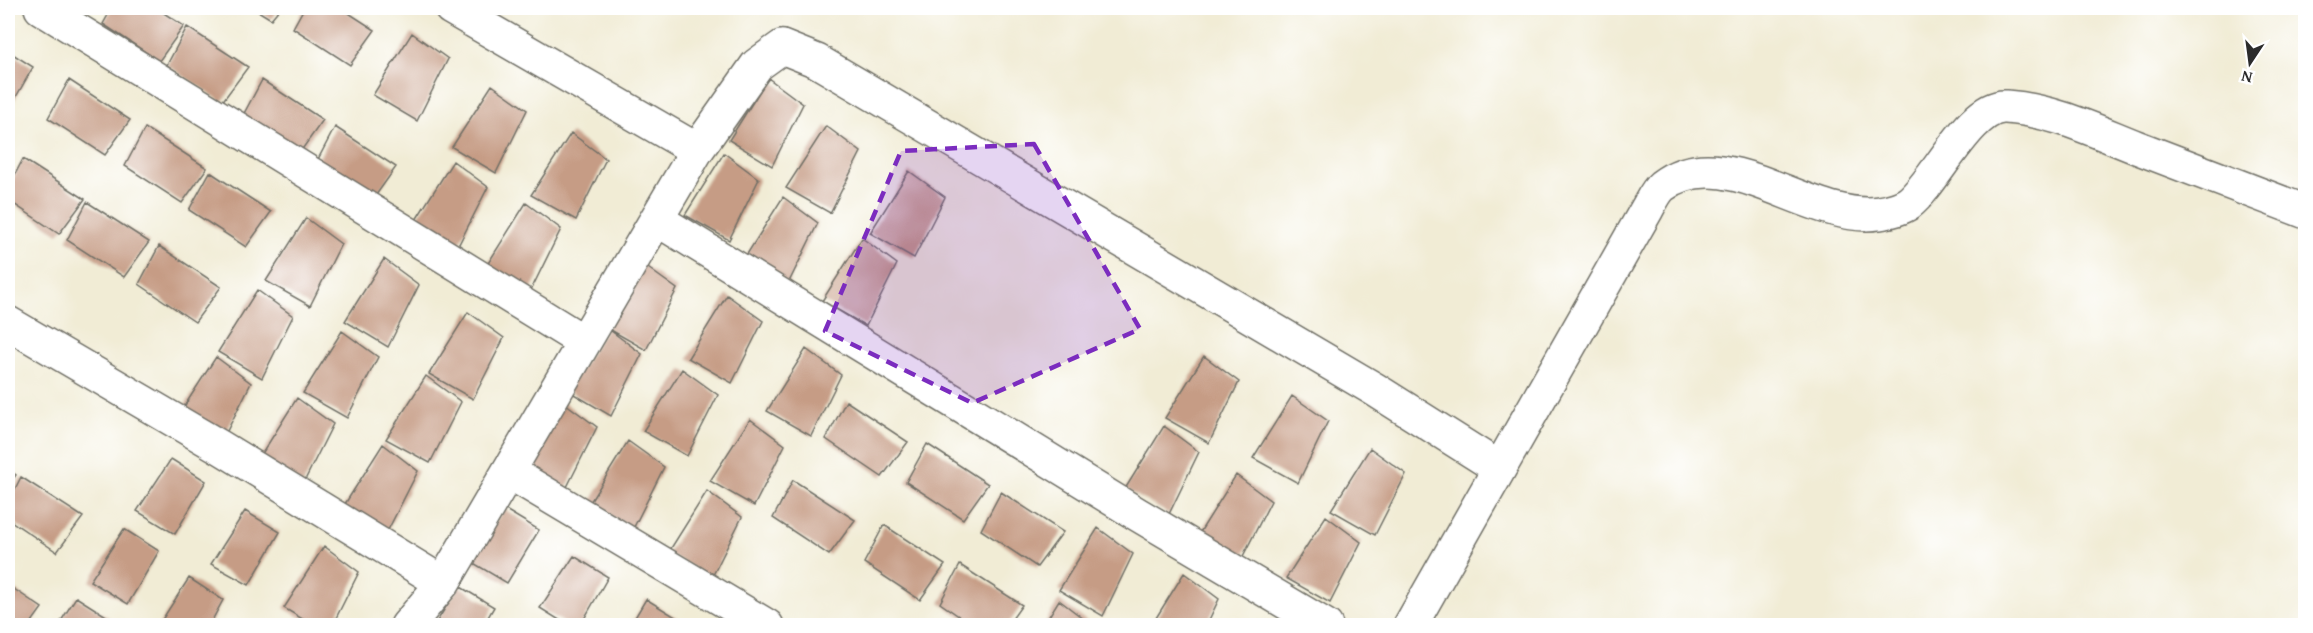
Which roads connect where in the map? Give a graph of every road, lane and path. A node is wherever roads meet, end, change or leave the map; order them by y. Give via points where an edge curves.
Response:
1 (41, 8) edge
2 (451, 8) edge
3 (698, 150) junction
4 (2306, 212) edge
5 (658, 220) junction
6 (8, 323) edge
7 (584, 342) junction
8 (1499, 468) junction
9 (509, 472) junction
10 (443, 583) junction
11 (407, 626) edge
12 (767, 626) edge
13 (1326, 626) edge
14 (1410, 626) edge

1 - 7 street
2 - 3 street
3 - 5 street
3 - 8 street via 757,65 782,47 817,61 1374,389
4 - 8 street via 2049,113 2003,106 1978,118 1928,185 1907,205 1879,213 1848,213 1735,174 1704,171 1679,176 1660,187
5 - 7 street
5 - 13 street
6 - 10 street
7 - 9 street
8 - 14 street
9 - 10 street
9 - 12 street
10 - 11 street

